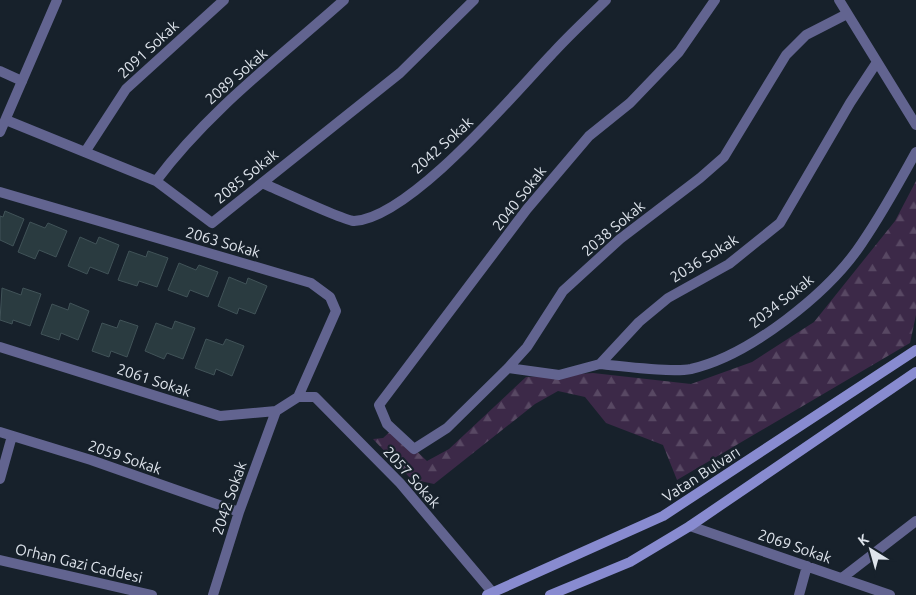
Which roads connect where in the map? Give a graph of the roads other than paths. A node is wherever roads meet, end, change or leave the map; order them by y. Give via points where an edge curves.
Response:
1 (57, 0) edge
2 (224, 0) edge
3 (344, 0) edge
4 (474, 0) edge
5 (606, 0) edge
6 (715, 0) edge
7 (839, 0) edge
8 (848, 14) junction
9 (877, 62) junction
10 (0, 71) edge
11 (22, 81) junction
12 (6, 120) junction
13 (916, 125) edge
14 (0, 132) edge
15 (85, 152) junction
16 (916, 152) edge
17 (156, 181) junction
18 (262, 183) junction
19 (0, 192) edge
20 (0, 347) edge
21 (916, 350) edge
22 (600, 364) junction
23 (508, 368) junction
24 (916, 372) edge
25 (298, 397) junction
26 (276, 411) junction
27 (393, 429) joint
28 (0, 432) edge
29 (12, 436) junction
30 (0, 479) edge
31 (239, 512) junction
32 (916, 521) edge
33 (690, 526) junction
34 (0, 560) edge
35 (807, 566) junction
36 (842, 578) junction
37 (490, 594) edge
38 (152, 595) edge
39 (213, 595) edge
40 (550, 595) edge
41 (799, 595) edge
42 (890, 595) edge

1 - 11 street
2 - 15 street, 2091 Sokak via 126,89
3 - 17 street, 2089 Sokak via 216,112 178,151
4 - 18 street, 2085 Sokak via 400,72
5 - 18 street, 2042 Sokak via 463,150 375,217 352,221
6 - 27 street, 2040 Sokak via 679,52 630,102 589,136 527,209 379,405
7 - 8 street
8 - 9 street
8 - 23 street, 2038 Sokak via 806,35 786,55 724,157 620,238 563,291 527,347
9 - 13 street
9 - 22 street, 2036 Sokak via 780,223 729,264 668,298 639,322
10 - 11 street
11 - 12 street
12 - 14 street
12 - 15 street, 2085 Sokak
15 - 17 street, 2085 Sokak
16 - 22 street, 2034 Sokak via 861,245 827,285 777,327 736,352 690,369
17 - 18 street, 2085 Sokak via 212,223
19 - 25 street, 2063 Sokak via 311,283 330,297 336,310
20 - 26 street, 2061 Sokak via 220,416
21 - 37 main road, Vatan Bulvarı via 663,516
22 - 23 street via 559,375
23 - 27 street, 2038 Sokak via 447,428 414,448
24 - 33 main road
25 - 26 street, 2061 Sokak
25 - 37 street, 2057 Sokak via 315,397 400,484
26 - 31 street, 2042 Sokak
28 - 29 street, 2059 Sokak
29 - 30 street
29 - 31 street, 2059 Sokak
31 - 39 street, 2042 Sokak
32 - 36 street
33 - 35 street, 2069 Sokak
33 - 40 main road via 630,562
34 - 38 street, Orhan Gazi Caddesi
35 - 36 street, 2069 Sokak
35 - 41 street
36 - 42 street, 2069 Sokak

